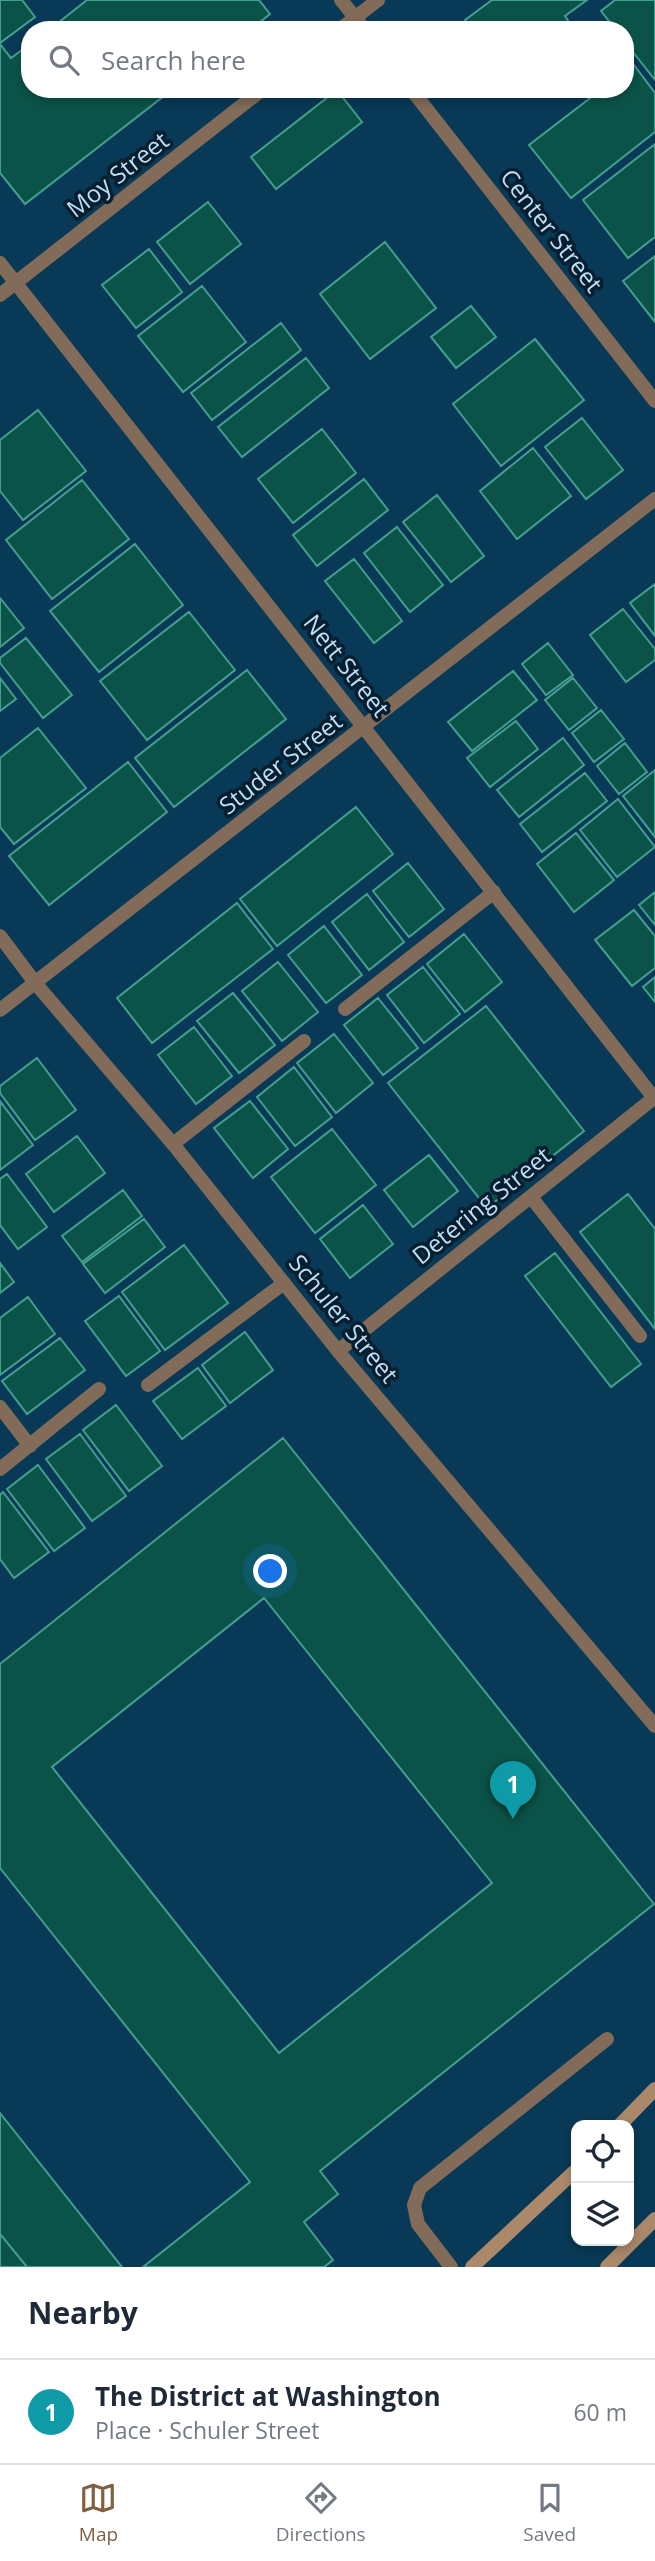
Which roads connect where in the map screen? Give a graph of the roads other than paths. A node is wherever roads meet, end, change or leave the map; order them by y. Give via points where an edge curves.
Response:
1 (341, 0) edge
2 (378, 0) edge
3 (355, 17) junction
4 (350, 21) edge
5 (358, 21) edge
6 (252, 98) edge
7 (418, 98) edge
8 (0, 263) edge
9 (16, 284) junction
10 (0, 295) edge
11 (655, 401) edge
12 (655, 499) edge
13 (365, 727) junction
14 (494, 892) junction
15 (0, 936) edge
16 (36, 984) junction
17 (345, 1009) dead end
18 (0, 1010) edge
19 (304, 1041) dead end
20 (655, 1097) edge
21 (173, 1144) junction
22 (531, 1196) junction
23 (284, 1283) junction
24 (640, 1336) dead end
25 (338, 1351) junction
26 (148, 1385) dead end
27 (99, 1389) dead end
28 (0, 1406) edge
29 (30, 1446) junction
30 (0, 1469) edge
31 (655, 1726) edge
32 (607, 2039) dead end
33 (655, 2089) edge
34 (625, 2120) edge
35 (571, 2175) edge
36 (655, 2219) edge
37 (451, 2267) edge
38 (472, 2267) edge
39 (607, 2267) edge

1 - 3 street
2 - 3 street
3 - 4 street
3 - 5 street
6 - 9 street, Moy Street
7 - 11 street, Center Street
8 - 9 street, Nett Street
9 - 10 street, Moy Street
9 - 13 street, Nett Street
12 - 13 street, Studer Street
13 - 14 street, Nett Street
13 - 16 street, Studer Street
14 - 17 street
14 - 20 street, Nett Street
15 - 16 street, Schuler Street
16 - 18 street, Studer Street
16 - 21 street, Schuler Street
19 - 21 street
20 - 22 street, Detering Street
21 - 23 street, Schuler Street
22 - 24 street
22 - 25 street, Detering Street
23 - 25 street, Schuler Street
23 - 26 street
25 - 31 street, Schuler Street
27 - 29 street
28 - 29 street
29 - 30 street
32 - 37 street via 421,2188 414,2205 418,2224
33 - 34 main road
35 - 38 main road
36 - 39 main road

